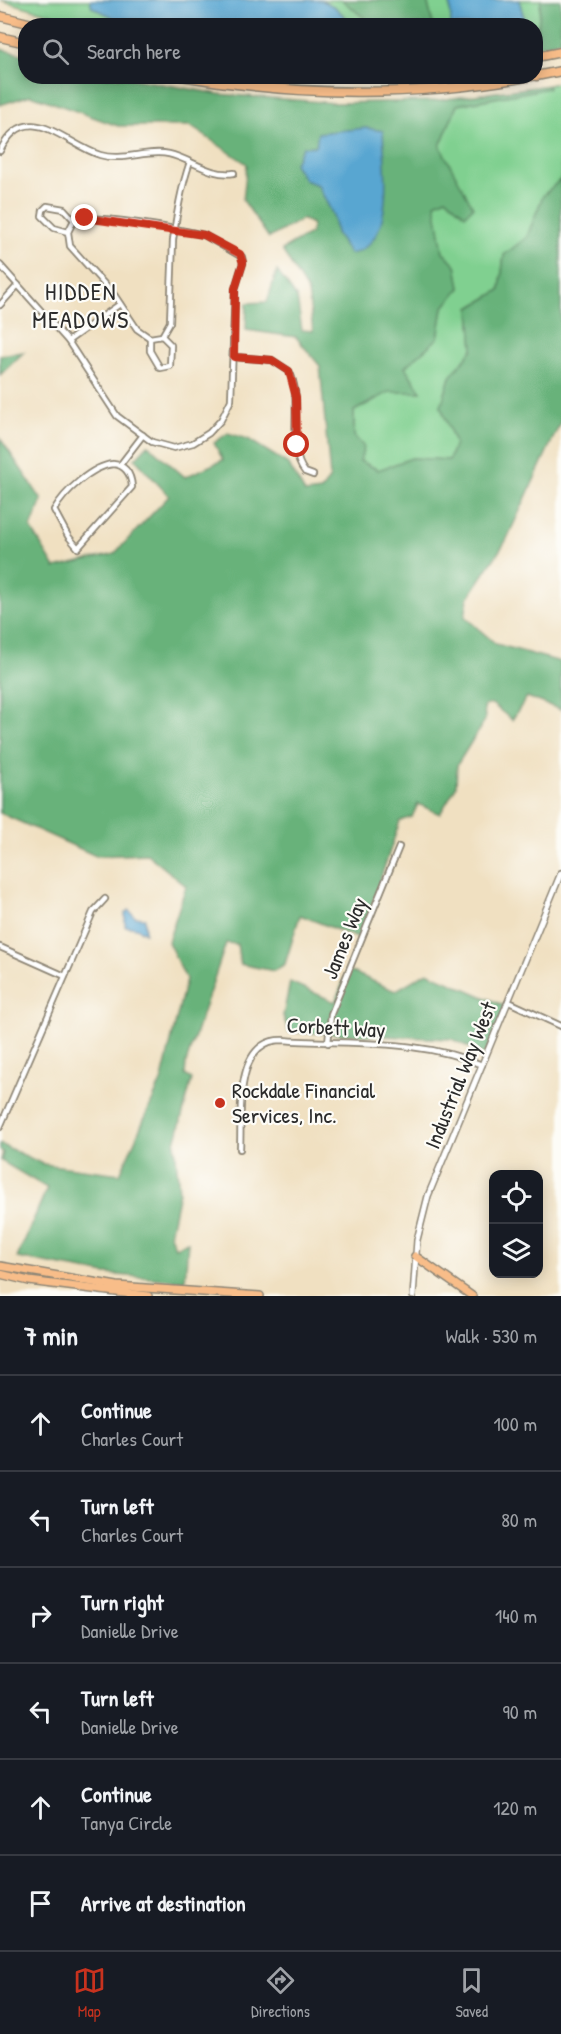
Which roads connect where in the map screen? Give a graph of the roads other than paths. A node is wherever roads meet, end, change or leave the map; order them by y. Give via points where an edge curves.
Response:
1 (0, 16) edge
2 (18, 20) edge
3 (0, 37) edge
4 (18, 41) edge
5 (561, 52) edge
6 (543, 56) edge
7 (561, 71) edge
8 (543, 74) edge
9 (235, 84) edge
10 (470, 84) edge
11 (0, 151) edge
12 (190, 162) junction
13 (234, 173) dead end
14 (74, 220) junction
15 (174, 230) junction
16 (68, 232) junction
17 (0, 265) edge
18 (18, 285) junction
19 (2, 299) edge
20 (120, 304) junction
21 (0, 305) edge
22 (162, 336) junction
23 (150, 339) junction
24 (68, 341) junction
25 (234, 357) junction
26 (143, 435) junction
27 (120, 465) junction
28 (313, 475) dead end
29 (399, 847) dead end
30 (561, 873) edge
31 (105, 899) dead end
32 (0, 947) edge
33 (65, 976) junction
34 (508, 1002) junction
35 (561, 1026) edge
36 (328, 1043) junction
37 (482, 1065) junction
38 (0, 1127) edge
39 (240, 1149) dead end
40 (415, 1256) junction
41 (0, 1266) edge
42 (0, 1274) edge
43 (148, 1296) edge
44 (260, 1296) edge
45 (413, 1296) edge
46 (472, 1296) edge

1 - 2 highway
3 - 4 highway
5 - 6 highway
7 - 8 highway
9 - 10 highway via 338,92
11 - 12 street via 15,129 35,124 107,156 165,153
12 - 13 street via 222,175
12 - 15 street
14 - 15 street via 90,218
14 - 16 street
14 - 16 street via 64,209 47,206 43,210 42,216 54,228
15 - 22 street via 170,322
15 - 25 street via 213,238 242,256 235,289
16 - 20 street via 70,246
17 - 18 street
18 - 19 street
18 - 24 street
19 - 21 street
20 - 23 street
20 - 24 street
22 - 23 street
22 - 23 street via 171,345 170,366 160,368 150,351
24 - 26 street via 117,416
25 - 26 street via 231,400 209,433 174,448 159,445
25 - 28 street via 272,360 291,374 296,397 298,459 305,472
26 - 27 street
27 - 27 street via 99,466 56,506 54,514 78,548 129,492 130,475
29 - 36 street, James Way via 331,1014
30 - 34 street, Industrial Way West
31 - 33 street via 93,912
32 - 33 street
33 - 38 street
34 - 35 street
34 - 37 street, Industrial Way West
36 - 37 street, Corbett Way via 433,1049
36 - 39 street, Corbett Way via 275,1041 254,1052 245,1071
37 - 40 street, Industrial Way West via 428,1196
40 - 45 street, Industrial Way West
40 - 46 main road
41 - 44 main road via 117,1286
42 - 43 main road

